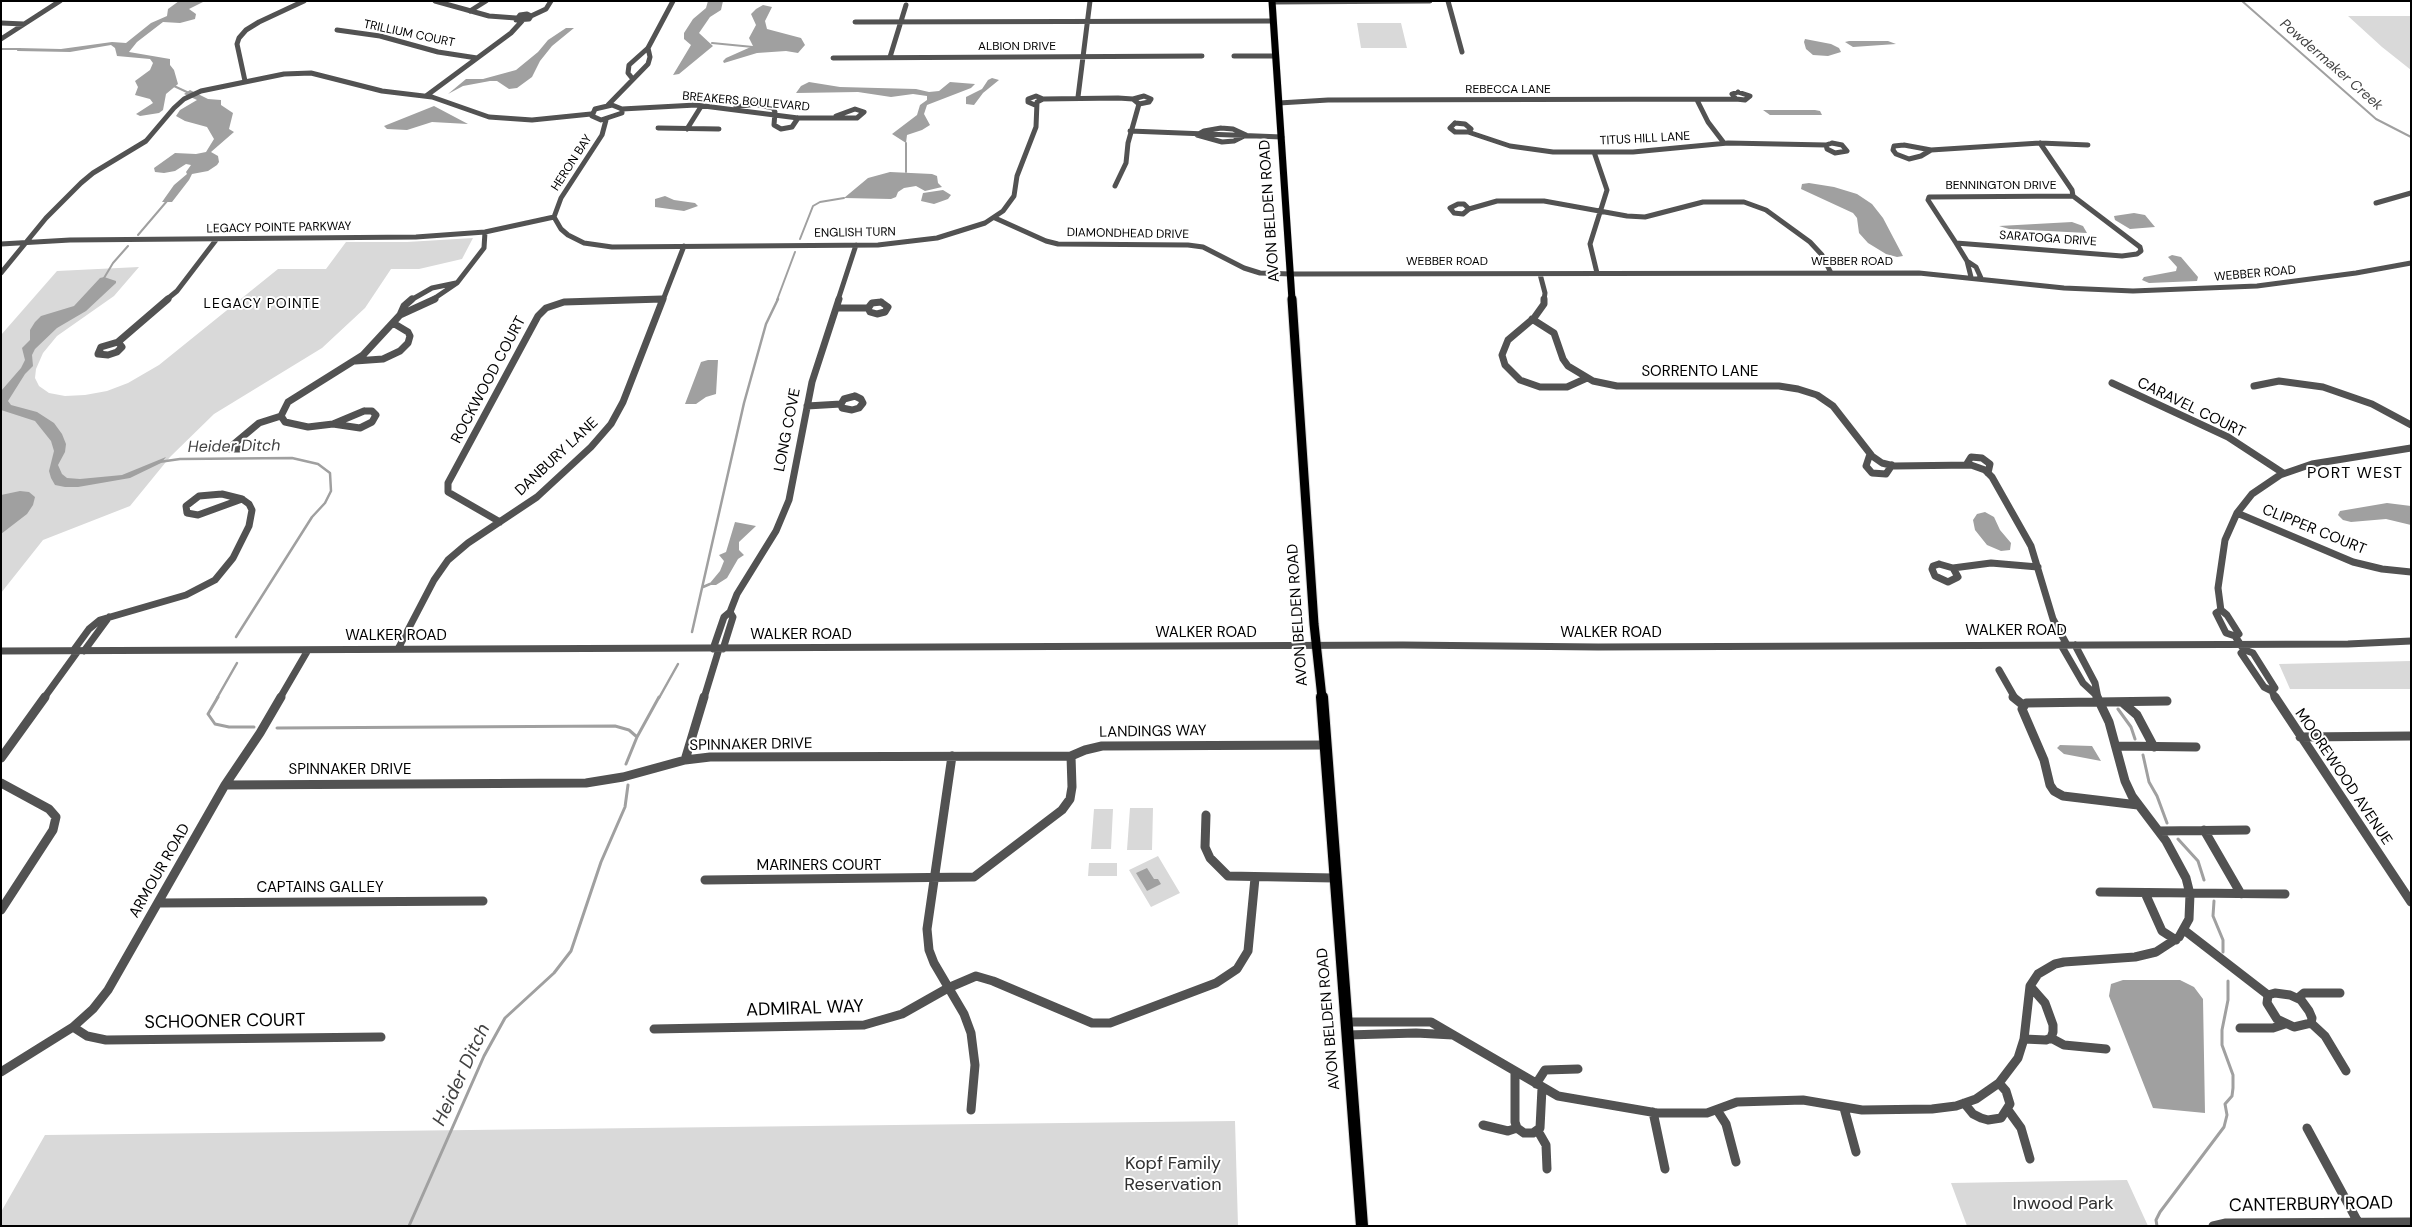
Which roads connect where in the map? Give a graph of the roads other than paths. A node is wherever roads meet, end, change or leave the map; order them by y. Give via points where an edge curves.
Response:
1 (60, 1) edge
2 (304, 1) edge
3 (435, 1) edge
4 (486, 1) edge
5 (673, 1) edge
6 (1090, 1) edge
7 (1430, 1) edge
8 (1448, 1) edge
9 (551, 2) edge
10 (1272, 2) edge
11 (906, 6) dead end
12 (470, 11) junction
13 (530, 15) junction
14 (516, 18) junction
15 (522, 21) junction
16 (1087, 21) junction
17 (1274, 21) junction
18 (855, 22) dead end
19 (900, 22) junction
20 (1, 23) edge
21 (24, 24) junction
22 (337, 30) dead end
23 (1, 39) edge
24 (648, 48) junction
25 (1462, 52) dead end
26 (1084, 56) junction
27 (1202, 56) dead end
28 (1234, 56) dead end
29 (1276, 56) junction
30 (890, 57) junction
31 (477, 58) junction
32 (833, 58) dead end
33 (632, 78) junction
34 (245, 81) junction
35 (426, 96) junction
36 (618, 97) junction
37 (1078, 97) junction
38 (1043, 99) junction
39 (1736, 99) dead end
40 (1697, 100) junction
41 (1280, 103) junction
42 (608, 105) junction
43 (616, 105) junction
44 (702, 105) junction
45 (1035, 105) junction
46 (732, 109) junction
47 (622, 111) junction
48 (591, 114) junction
49 (774, 116) junction
50 (836, 116) dead end
51 (798, 118) junction
52 (606, 120) junction
53 (658, 128) dead end
54 (687, 129) junction
55 (719, 129) dead end
56 (1130, 131) junction
57 (1468, 132) dead end
58 (1197, 135) junction
59 (1249, 135) junction
60 (1281, 135) junction
61 (1724, 144) junction
62 (2040, 144) junction
63 (1826, 145) dead end
64 (2088, 145) dead end
65 (1931, 150) junction
66 (1594, 152) junction
67 (1115, 186) dead end
68 (2411, 193) edge
69 (2404, 195) junction
70 (2073, 196) junction
71 (2411, 198) edge
72 (2376, 203) dead end
73 (1469, 209) dead end
74 (1602, 211) junction
75 (554, 217) junction
76 (995, 218) junction
77 (486, 232) junction
78 (216, 240) junction
79 (27, 242) junction
80 (1955, 243) junction
81 (1, 244) edge
82 (856, 245) junction
83 (684, 246) junction
84 (1967, 261) junction
85 (2411, 263) edge
86 (1, 273) edge
87 (1597, 273) junction
88 (1831, 273) junction
89 (1291, 274) junction
90 (1540, 274) junction
91 (1971, 277) junction
92 (1981, 278) junction
93 (458, 283) junction
94 (662, 299) junction
95 (837, 308) junction
96 (868, 308) dead end
97 (400, 315) junction
98 (1532, 319) junction
99 (392, 323) junction
100 (118, 342) dead end
101 (355, 361) junction
102 (1586, 378) junction
103 (2112, 383) dead end
104 (2254, 386) dead end
105 (841, 404) dead end
106 (807, 406) junction
107 (280, 416) junction
108 (333, 424) junction
109 (2411, 424) edge
110 (2411, 448) edge
111 (238, 449) dead end
112 (1870, 454) junction
113 (1892, 465) junction
114 (2283, 473) junction
115 (242, 499) junction
116 (2237, 513) junction
117 (500, 522) junction
118 (2038, 567) junction
119 (1953, 568) dead end
120 (2411, 572) edge
121 (2411, 641) edge
122 (2068, 645) junction
123 (1316, 646) junction
124 (2243, 647) junction
125 (398, 649) junction
126 (718, 649) junction
127 (308, 650) junction
128 (1, 651) edge
129 (78, 651) junction
130 (1999, 670) dead end
131 (2099, 699) junction
132 (2167, 701) dead end
133 (2122, 702) junction
134 (2023, 705) junction
135 (2411, 736) edge
136 (2300, 737) junction
137 (1324, 745) junction
138 (2116, 746) junction
139 (2154, 747) junction
140 (2196, 747) dead end
141 (952, 756) junction
142 (1071, 756) junction
143 (1, 758) edge
144 (685, 760) junction
145 (1, 783) edge
146 (225, 785) junction
147 (2138, 805) junction
148 (1206, 815) dead end
149 (2204, 830) junction
150 (2246, 830) dead end
151 (2159, 831) junction
152 (1255, 878) junction
153 (1334, 878) junction
154 (934, 879) junction
155 (705, 880) dead end
156 (2100, 892) dead end
157 (2145, 893) junction
158 (2190, 894) junction
159 (2241, 894) junction
160 (2285, 894) dead end
161 (483, 901) dead end
162 (2411, 902) edge
163 (158, 903) junction
164 (1, 910) edge
165 (2184, 930) junction
166 (2176, 940) junction
167 (2030, 986) junction
168 (948, 988) junction
169 (2340, 993) dead end
170 (2268, 994) junction
171 (2298, 998) junction
172 (2311, 1023) junction
173 (2285, 1024) junction
174 (73, 1027) junction
175 (1346, 1028) junction
176 (2240, 1028) dead end
177 (654, 1029) dead end
178 (381, 1037) dead end
179 (2051, 1038) junction
180 (2024, 1039) junction
181 (2106, 1049) dead end
182 (1578, 1068) dead end
183 (2346, 1071) dead end
184 (1, 1072) edge
185 (1515, 1072) junction
186 (2000, 1084) junction
187 (1539, 1086) junction
188 (1964, 1103) junction
189 (1844, 1108) junction
190 (971, 1110) dead end
191 (1717, 1110) junction
192 (2008, 1110) junction
193 (1653, 1112) junction
194 (1483, 1125) dead end
195 (1517, 1128) junction
196 (2307, 1128) dead end
197 (1538, 1131) junction
198 (1856, 1152) dead end
199 (2030, 1159) dead end
200 (1736, 1162) dead end
201 (1547, 1169) dead end
202 (1665, 1169) dead end
203 (2411, 1222) edge
204 (2359, 1224) edge
205 (1362, 1226) edge
206 (2213, 1226) edge

1 - 21 street
2 - 34 street via 259,22 240,38 237,44
3 - 12 street
4 - 12 street
5 - 24 street
6 - 16 street
7 - 10 street
8 - 25 street
9 - 13 street via 546,9
10 - 17 main road, AVON BELDEN ROAD
11 - 19 street
12 - 14 street
13 - 14 street
13 - 15 street
14 - 15 street
15 - 31 street
16 - 17 street
16 - 19 street
16 - 26 street
17 - 29 main road, AVON BELDEN ROAD
18 - 19 street
19 - 30 street
20 - 21 street
21 - 23 street
22 - 31 street, TRILLIUM COURT via 380,36 438,52
24 - 33 street via 648,64
24 - 33 street via 630,64 628,74
26 - 27 street, ALBION DRIVE
26 - 30 street, ALBION DRIVE
26 - 37 street
28 - 29 street
29 - 41 main road, AVON BELDEN ROAD
30 - 32 street, ALBION DRIVE
31 - 35 street
33 - 36 street
34 - 35 street via 284,74 316,74 382,91
34 - 79 street via 202,91 184,99 146,141 81,183
35 - 48 street via 472,112 513,120 548,120
36 - 42 street
36 - 43 street
37 - 38 street
37 - 56 street via 1136,102
38 - 45 street
38 - 45 street via 1036,96 1028,99
39 - 40 street, REBECCA LANE
40 - 41 street, REBECCA LANE via 1328,100
40 - 61 street
41 - 60 main road, AVON BELDEN ROAD
42 - 43 street
42 - 48 street via 598,107
43 - 47 street
44 - 46 street, BREAKERS BOULEVARD
44 - 47 street, BREAKERS BOULEVARD
44 - 54 street
45 - 76 street, ENGLISH TURN via 1036,127 1017,176 1014,196
46 - 49 street, BREAKERS BOULEVARD
46 - 49 street via 761,105 773,108
47 - 52 street, BREAKERS BOULEVARD
48 - 52 street
49 - 51 street, BREAKERS BOULEVARD
49 - 51 street via 774,125 781,129 792,127
50 - 51 street, BREAKERS BOULEVARD
52 - 75 street, HERON BAY via 602,135 561,198
53 - 54 street
54 - 55 street
56 - 58 street
56 - 67 street via 1126,163
57 - 66 street, TITUS HILL LANE via 1532,150
58 - 59 street via 1222,142
58 - 59 street via 1221,128
59 - 60 street
60 - 89 main road, AVON BELDEN ROAD
61 - 63 street, TITUS HILL LANE
61 - 66 street, TITUS HILL LANE
62 - 64 street
62 - 65 street
62 - 70 street
65 - 65 street via 1922,156 1909,158 1893,150 1894,146 1904,145
66 - 74 street via 1607,190
68 - 69 street
69 - 71 street
69 - 72 street
70 - 80 street, BENNINGTON DRIVE via 1929,197
70 - 80 street, SARATOGA DRIVE via 2140,247 2140,252 2122,256
73 - 74 street via 1497,201 1538,200
74 - 87 street via 1590,247
74 - 88 street via 1645,217 1703,202 1731,200 1751,203 1771,213 1810,242 1822,255
75 - 77 street, LEGACY POINTE PARKWAY
75 - 83 street, ENGLISH TURN via 561,229 584,243
76 - 82 street, ENGLISH TURN via 937,238 899,244
76 - 89 street, DIAMONDHEAD DRIVE via 1058,244 1188,244 1203,247 1260,273
77 - 78 street, LEGACY POINTE PARKWAY via 416,237 291,236
77 - 93 street via 484,248
78 - 79 street, LEGACY POINTE PARKWAY
78 - 100 street via 176,291
79 - 81 street, LEGACY POINTE PARKWAY
79 - 86 street
80 - 84 street
82 - 83 street, ENGLISH TURN
82 - 95 street, LONG COVE
83 - 94 street, DANBURY LANE
84 - 91 street
84 - 92 street via 1976,267
85 - 92 street, WEBBER ROAD via 2301,281 2190,290 2086,290
87 - 88 street, WEBBER ROAD
87 - 90 street, WEBBER ROAD
88 - 91 street, WEBBER ROAD via 1919,273
89 - 90 street, WEBBER ROAD
89 - 123 main road, AVON BELDEN ROAD
90 - 98 street via 1545,299
91 - 92 street, WEBBER ROAD
93 - 97 street via 439,297
93 - 97 street via 417,294 404,306
94 - 117 street, DANBURY LANE via 623,402 611,424 537,497
94 - 117 street, ROCKWOOD COURT via 564,302 546,308 538,316 448,483 448,492 453,496
95 - 96 street
95 - 106 street, LONG COVE via 818,359
97 - 99 street
98 - 102 street, SORRENTO LANE via 1552,331 1565,362
98 - 102 street via 1504,346 1502,358 1509,371 1525,382 1546,388 1567,387
99 - 101 street
99 - 101 street via 410,336 400,352 383,359
101 - 107 street via 288,402
102 - 112 street, SORRENTO LANE via 1617,386 1798,388 1833,406
103 - 114 street, CARAVEL COURT via 2228,437
104 - 109 street via 2279,381 2323,387 2372,404
105 - 106 street
106 - 126 street, LONG COVE via 789,500 776,531 737,594 730,612 733,617
107 - 108 street via 284,422 294,426
107 - 111 street via 259,423 228,449
108 - 108 street via 360,428 372,422 376,415 372,411 360,412
110 - 114 street via 2312,464
112 - 113 street, SORRENTO LANE
112 - 113 street, SORRENTO LANE via 1866,465 1872,473 1886,474
113 - 118 street, SORRENTO LANE via 1966,465 1971,457 1981,457 1990,464 1988,473 2024,533
114 - 116 street via 2252,494
115 - 115 street via 222,494 205,495 191,500 185,509 198,515
115 - 129 street via 248,504 252,518 233,558 214,580 186,595 109,617
116 - 120 street, CLIPPER COURT via 2353,562
116 - 124 street via 2225,540 2218,598 2221,610 2239,634 2235,636
117 - 125 street, DANBURY LANE via 461,548 443,567
118 - 119 street via 1991,563
118 - 122 street, SORRENTO LANE via 2053,619
121 - 124 street, WALKER ROAD
122 - 123 street, WALKER ROAD
122 - 124 street, WALKER ROAD
122 - 131 street via 2095,683
122 - 131 street via 2083,683
123 - 126 street, WALKER ROAD
123 - 137 main road, AVON BELDEN ROAD
124 - 136 street, MOOREWOOD AVENUE via 2241,653 2264,687 2272,692
125 - 126 street, WALKER ROAD
125 - 127 street, WALKER ROAD
126 - 144 street, LONG COVE
127 - 129 street, WALKER ROAD
127 - 146 street, ARMOUR ROAD via 260,733
128 - 129 street, WALKER ROAD
129 - 143 street
130 - 134 street via 2012,696
131 - 133 street
131 - 134 street
131 - 138 street
132 - 133 street
133 - 139 street via 2137,715
134 - 147 street via 2022,713 2054,790 2064,796
135 - 136 street
136 - 162 street, MOOREWOOD AVENUE
137 - 142 street, LANDINGS WAY via 1102,746
137 - 153 main road, AVON BELDEN ROAD
138 - 139 street
138 - 147 street via 2125,781
139 - 140 street
141 - 142 street, SPINNAKER DRIVE
141 - 144 street, SPINNAKER DRIVE
141 - 154 street
142 - 154 street via 1072,787 1070,799 1062,810 974,877
144 - 146 street, SPINNAKER DRIVE via 623,777 586,783
145 - 164 street via 50,808 56,817 53,830
146 - 163 street, ARMOUR ROAD
147 - 151 street
148 - 152 street via 1205,846 1210,858 1228,876
149 - 150 street
149 - 151 street
149 - 159 street
151 - 158 street via 2178,862
152 - 153 street
152 - 168 street via 1248,951 1237,969 1216,983 1132,1016 1110,1023 1092,1023 976,976
153 - 175 main road, AVON BELDEN ROAD
154 - 155 street, MARINERS COURT
154 - 168 street via 928,943 934,963
156 - 157 street
157 - 158 street
157 - 166 street via 2162,931
158 - 159 street
158 - 165 street via 2191,907
159 - 160 street
161 - 163 street, CAPTAINS GALLEY
163 - 174 street, ARMOUR ROAD via 108,990
165 - 166 street
165 - 170 street
166 - 167 street via 2156,952 2135,957 2055,964 2038,974
167 - 179 street via 2048,1009 2053,1025
167 - 180 street
168 - 177 street, ADMIRAL WAY via 902,1014 864,1024
168 - 190 street via 964,1014 974,1044
169 - 171 street via 2304,993
170 - 171 street
170 - 173 street via 2269,1008
171 - 172 street via 2310,1012
172 - 173 street via 2301,1027
172 - 183 street via 2325,1036
173 - 176 street via 2273,1028
174 - 178 street, SCHOONER COURT via 87,1036 106,1040
174 - 184 street, ARMOUR ROAD
175 - 185 street via 1453,1035
175 - 205 main road, AVON BELDEN ROAD
179 - 180 street via 2040,1041
179 - 181 street via 2064,1045
180 - 186 street via 2018,1058
182 - 187 street via 1545,1070
185 - 187 street
185 - 195 street
186 - 188 street
186 - 192 street via 2009,1098
187 - 193 street via 1575,1100
187 - 197 street via 1542,1124
188 - 189 street via 1932,1109
188 - 192 street via 1976,1116 1988,1120 2001,1118
189 - 191 street via 1803,1100 1737,1102
189 - 198 street via 1846,1125
191 - 193 street
191 - 200 street via 1726,1124
192 - 199 street via 2020,1128
193 - 202 street
194 - 195 street via 1508,1131
195 - 197 street via 1529,1133
196 - 204 street
197 - 201 street via 1546,1145
203 - 204 street, CANTERBURY ROAD
204 - 206 street, CANTERBURY ROAD via 2226,1223

